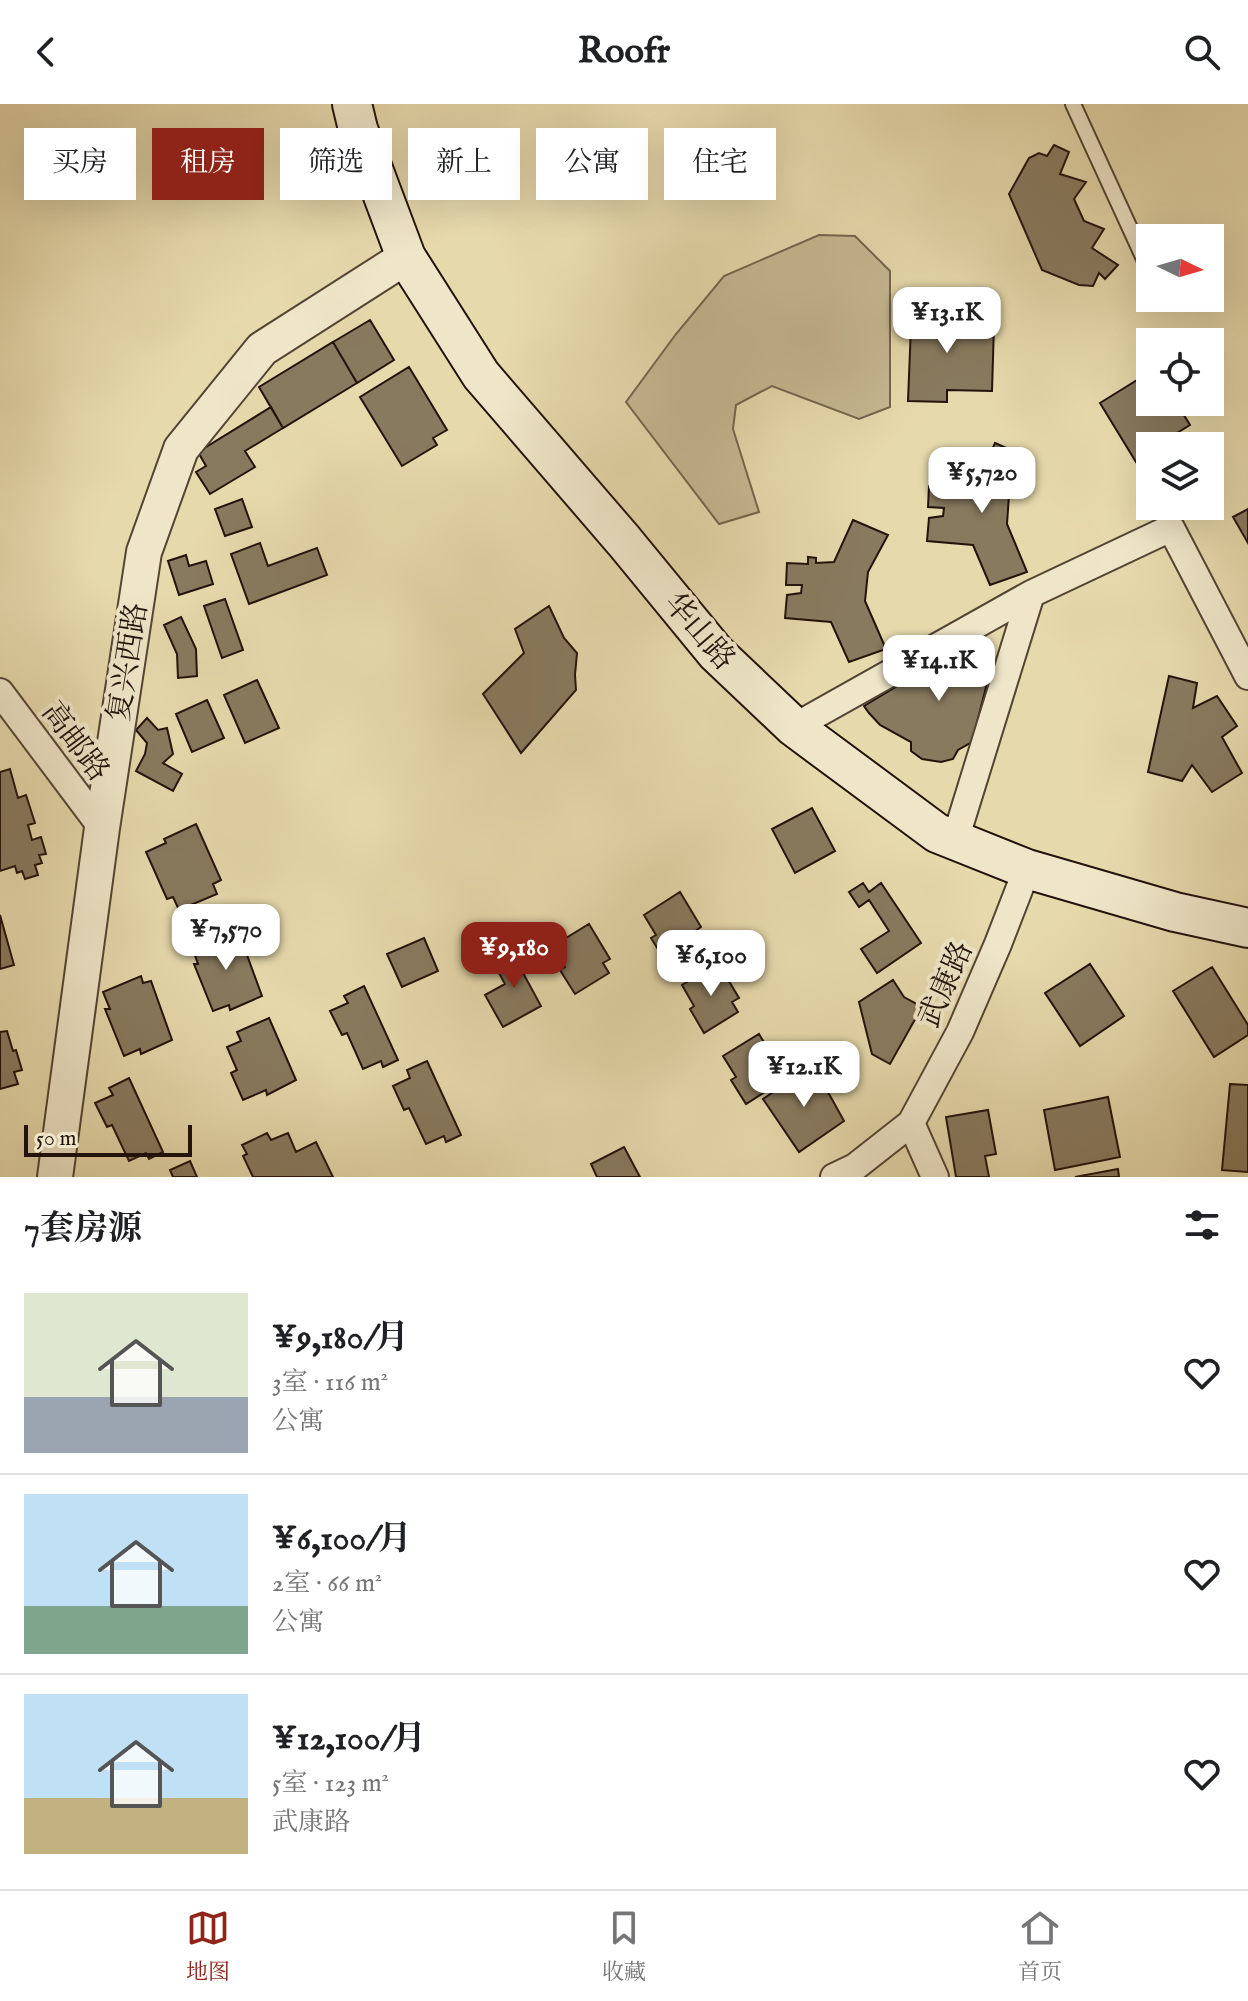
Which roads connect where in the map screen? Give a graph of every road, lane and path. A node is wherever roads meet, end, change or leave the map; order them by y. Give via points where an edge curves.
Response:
1 (352, 104) edge
2 (1073, 104) edge
3 (1136, 241) edge
4 (406, 257) junction
5 (1031, 594) junction
6 (1248, 676) edge
7 (3, 702) edge
8 (794, 727) junction
9 (102, 828) junction
10 (955, 840) junction
11 (1027, 869) junction
12 (1248, 928) edge
13 (911, 1123) junction
14 (55, 1177) edge
15 (834, 1177) edge
16 (935, 1177) edge

1 - 4 main road, 华山路
2 - 3 lane
4 - 8 main road, 华山路 via 481,375 716,653
4 - 9 street, 复兴西路 via 262,349 181,449 144,552
5 - 6 street via 1171,528
5 - 8 street
5 - 10 street
7 - 9 street, 高邮路
8 - 10 main road, 华山路 via 937,833
9 - 14 street, 复兴西路
10 - 11 main road, 华山路
11 - 12 main road, 华山路
11 - 13 street, 武康路 via 960,1032
13 - 15 street, 武康路
13 - 16 street

